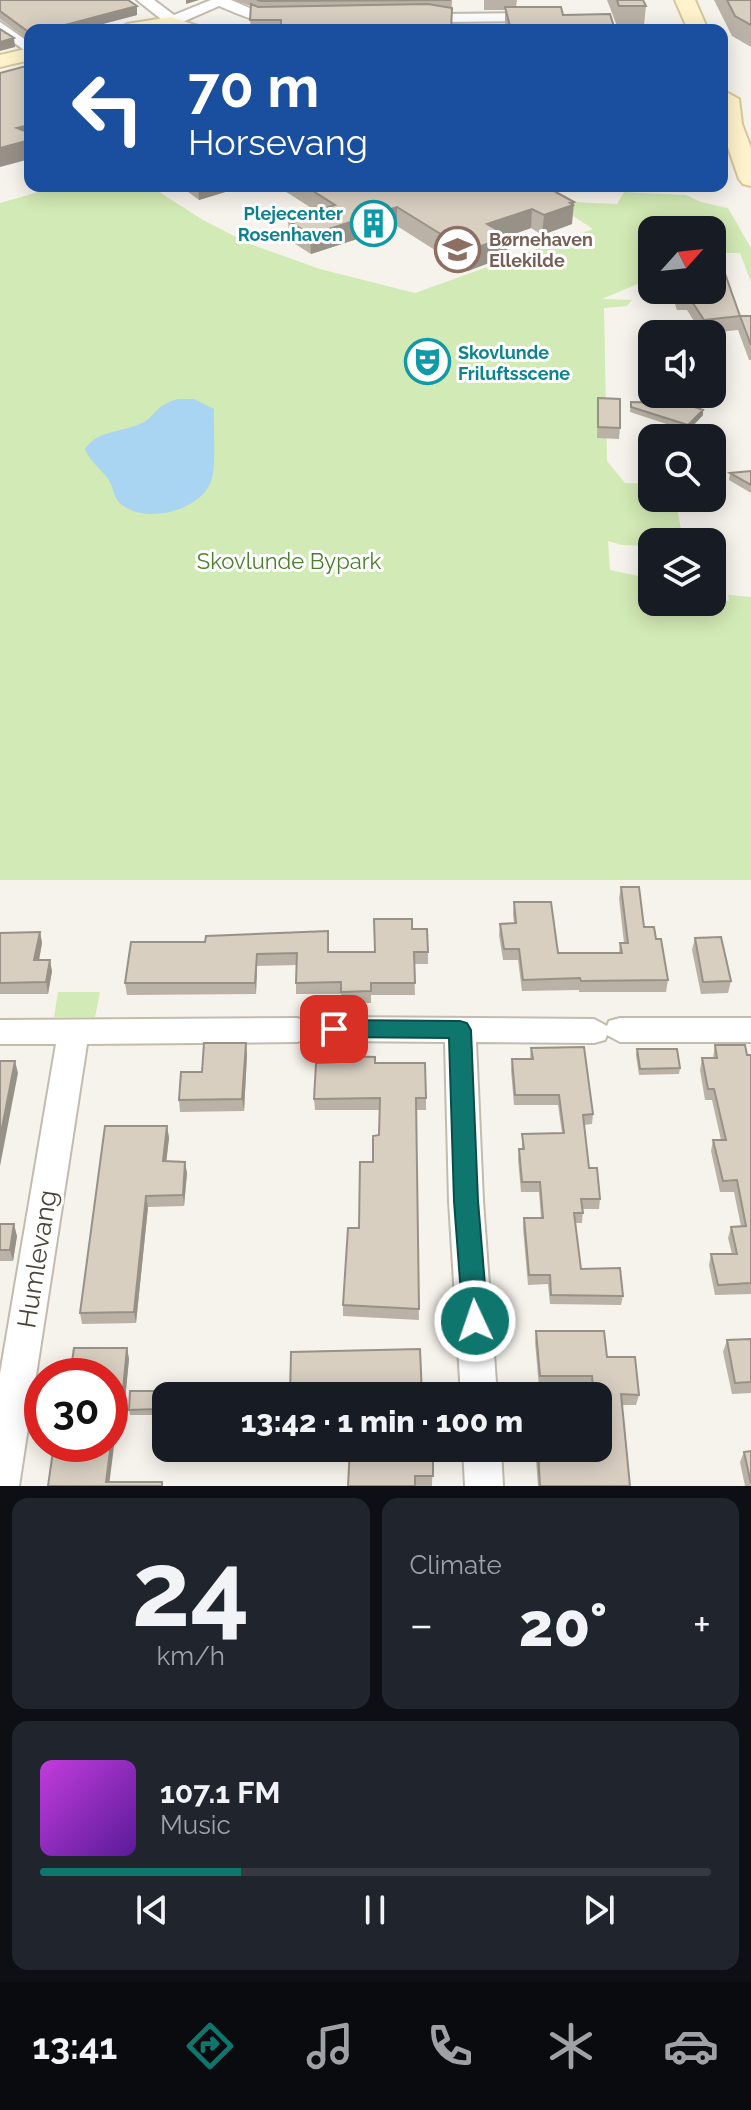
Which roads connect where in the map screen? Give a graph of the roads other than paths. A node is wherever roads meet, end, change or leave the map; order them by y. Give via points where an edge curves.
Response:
1 (144, 0) edge
2 (685, 0) edge
3 (222, 1) edge
4 (396, 15) edge
5 (301, 17) edge
6 (548, 17) edge
7 (171, 23) junction
8 (165, 24) edge
9 (174, 24) edge
10 (695, 24) edge
11 (0, 26) edge
12 (24, 47) edge
13 (24, 54) edge
14 (0, 61) edge
15 (728, 97) edge
16 (728, 108) edge
17 (751, 133) edge
18 (751, 180) edge
19 (728, 182) edge
20 (334, 1029) dead end
21 (297, 1030) dead end
22 (460, 1030) junction
23 (751, 1030) edge
24 (74, 1031) junction
25 (0, 1032) edge
26 (478, 1382) edge
27 (483, 1462) edge
28 (0, 1486) edge
29 (484, 1486) edge

1 - 7 street
2 - 10 street
3 - 5 street via 259,17
3 - 7 street
4 - 6 street
7 - 8 street
7 - 9 street
11 - 12 street
13 - 14 street
15 - 17 street
16 - 18 street
18 - 19 street
20 - 22 street
21 - 24 street
22 - 23 street
22 - 26 street
24 - 25 street
24 - 28 street, Humlevang
27 - 29 street

